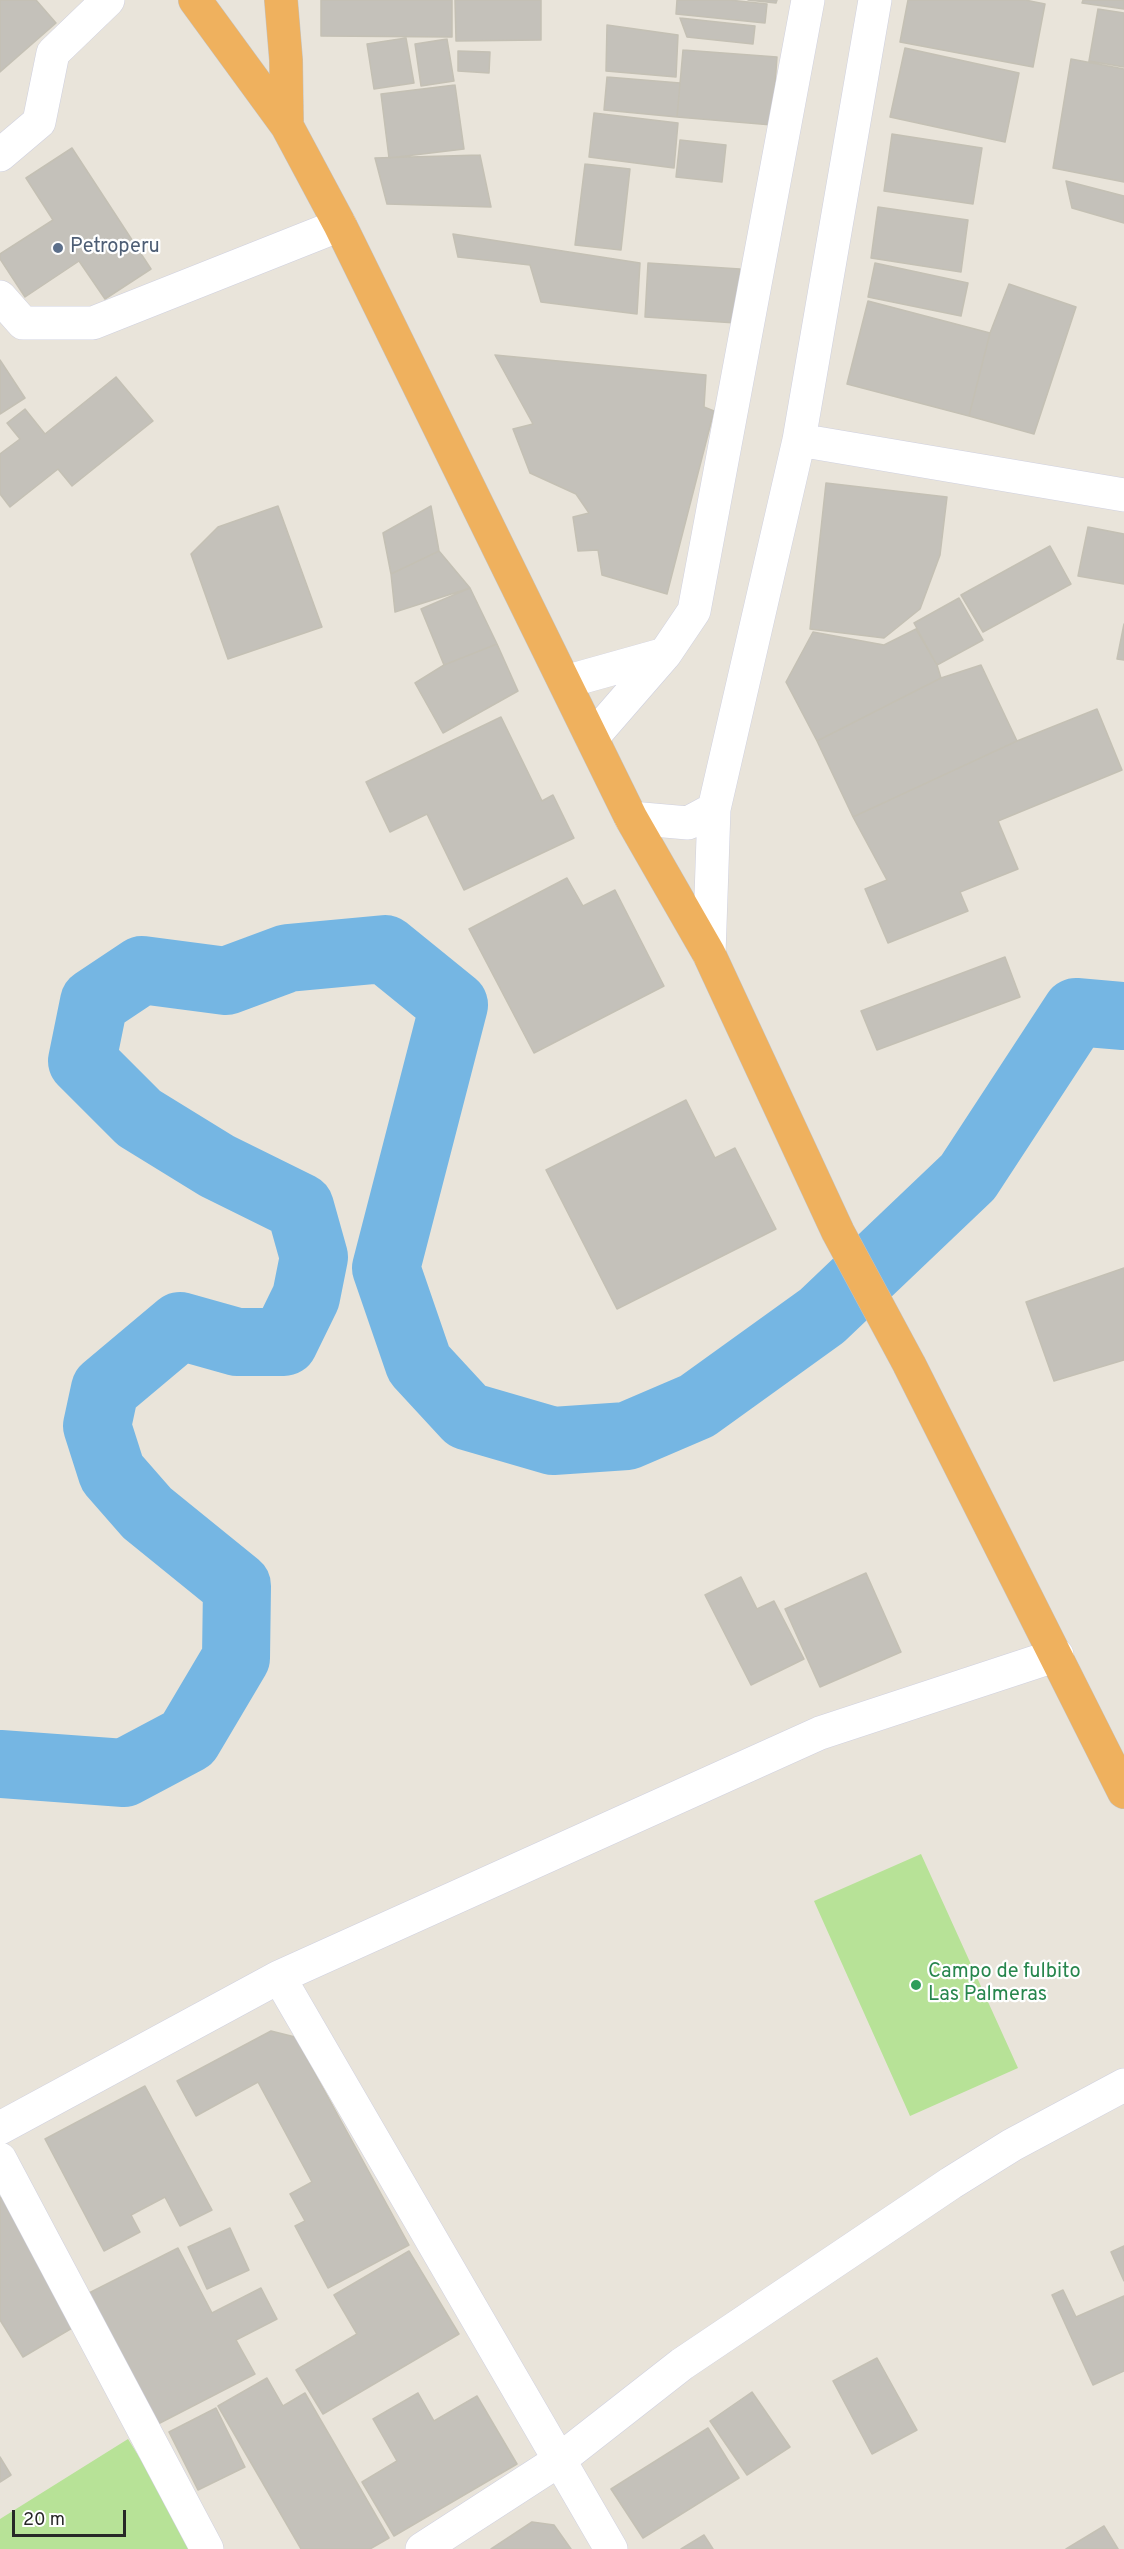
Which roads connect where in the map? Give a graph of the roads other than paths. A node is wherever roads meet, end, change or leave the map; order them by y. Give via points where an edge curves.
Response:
1 (108, 0) edge
2 (195, 0) edge
3 (281, 0) edge
4 (808, 0) edge
5 (875, 0) edge
6 (287, 126) junction
7 (0, 155) edge
8 (340, 225) junction
9 (0, 297) edge
10 (799, 440) junction
11 (1123, 490) edge
12 (665, 654) junction
13 (565, 682) junction
14 (592, 738) junction
15 (714, 810) junction
16 (631, 819) junction
17 (709, 954) junction
18 (1057, 1655) junction
19 (1124, 1792) edge
20 (279, 1977) junction
21 (1124, 2085) edge
22 (0, 2128) edge
23 (0, 2158) edge
24 (558, 2461) junction
25 (207, 2549) edge
26 (422, 2549) edge
27 (611, 2549) edge

1 - 7 street via 53,53 39,122
2 - 6 highway
3 - 6 highway
4 - 12 street via 693,610
5 - 10 street
6 - 8 highway
8 - 9 street via 93,323 23,323
8 - 13 highway
10 - 11 street
10 - 15 street
12 - 13 street
12 - 14 street
13 - 14 highway
14 - 16 highway
15 - 16 street via 688,823
15 - 17 street
16 - 17 highway
17 - 18 highway via 838,1232
18 - 19 highway
18 - 20 street via 819,1733
20 - 22 street
20 - 24 street
21 - 24 street via 951,2183 682,2364
23 - 25 street
24 - 26 street
24 - 27 street

